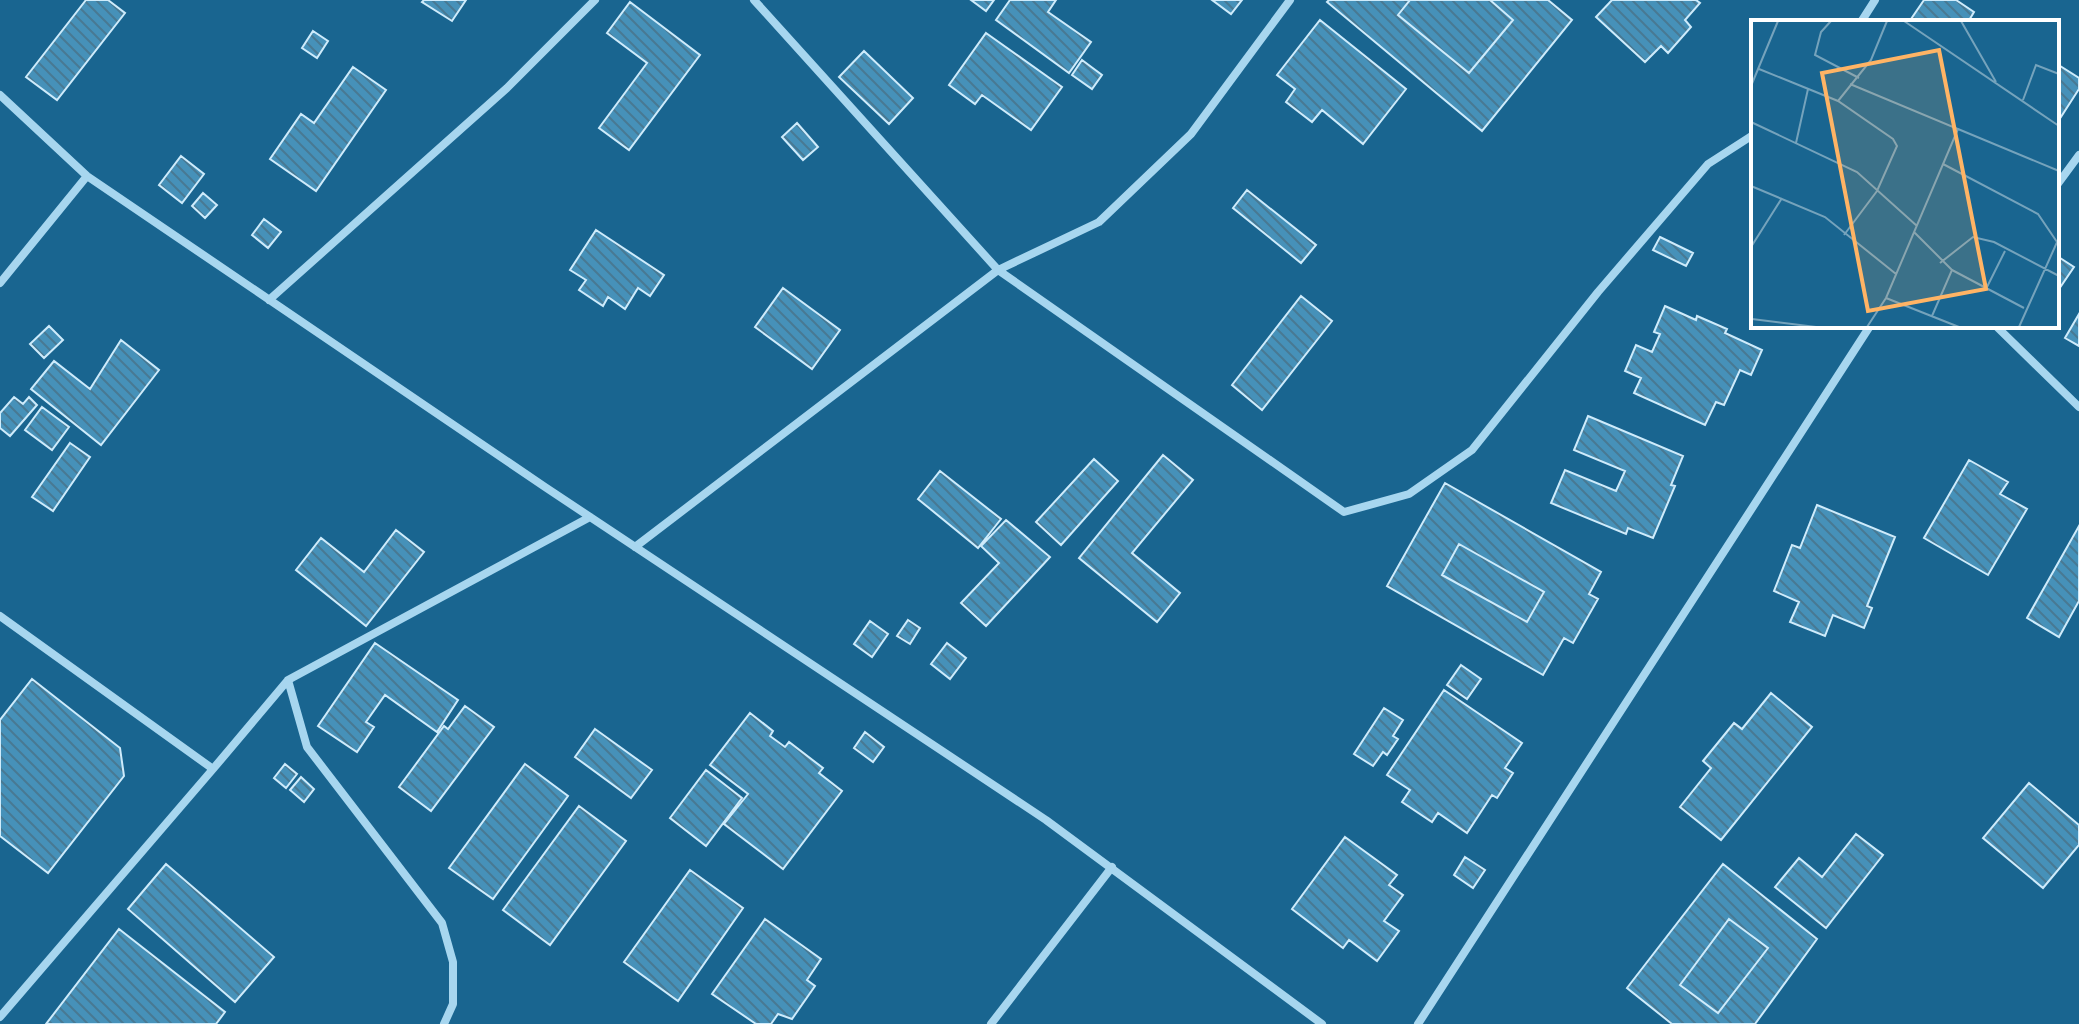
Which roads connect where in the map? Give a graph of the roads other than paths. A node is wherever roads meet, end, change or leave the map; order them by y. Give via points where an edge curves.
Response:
1 (595, 0) edge
2 (754, 0) edge
3 (1290, 0) edge
4 (1875, 0) edge
5 (1862, 20) edge
6 (0, 95) edge
7 (1751, 136) edge
8 (2079, 155) edge
9 (87, 176) junction
10 (2059, 182) edge
11 (998, 270) junction
12 (0, 283) edge
13 (269, 300) junction
14 (1869, 328) edge
15 (1998, 328) edge
16 (2079, 407) edge
17 (590, 517) junction
18 (635, 547) junction
19 (0, 616) edge
20 (288, 680) junction
21 (213, 769) junction
22 (1112, 867) junction
23 (0, 1017) edge
24 (444, 1024) edge
25 (991, 1024) edge
26 (1322, 1024) edge
27 (1418, 1024) edge

1 - 13 street via 507,88
2 - 11 street
3 - 11 street via 1191,134 1099,222
4 - 5 street
6 - 9 street
7 - 11 street via 1708,164 1472,450 1409,494 1344,512
8 - 10 street
9 - 12 street
9 - 13 street
11 - 18 street
13 - 17 street
14 - 27 street
15 - 16 street
17 - 18 street
17 - 20 street
18 - 22 street
19 - 21 street
20 - 21 street
20 - 24 street via 307,747 442,923 453,962 453,1004
21 - 23 street
22 - 25 street
22 - 26 street

